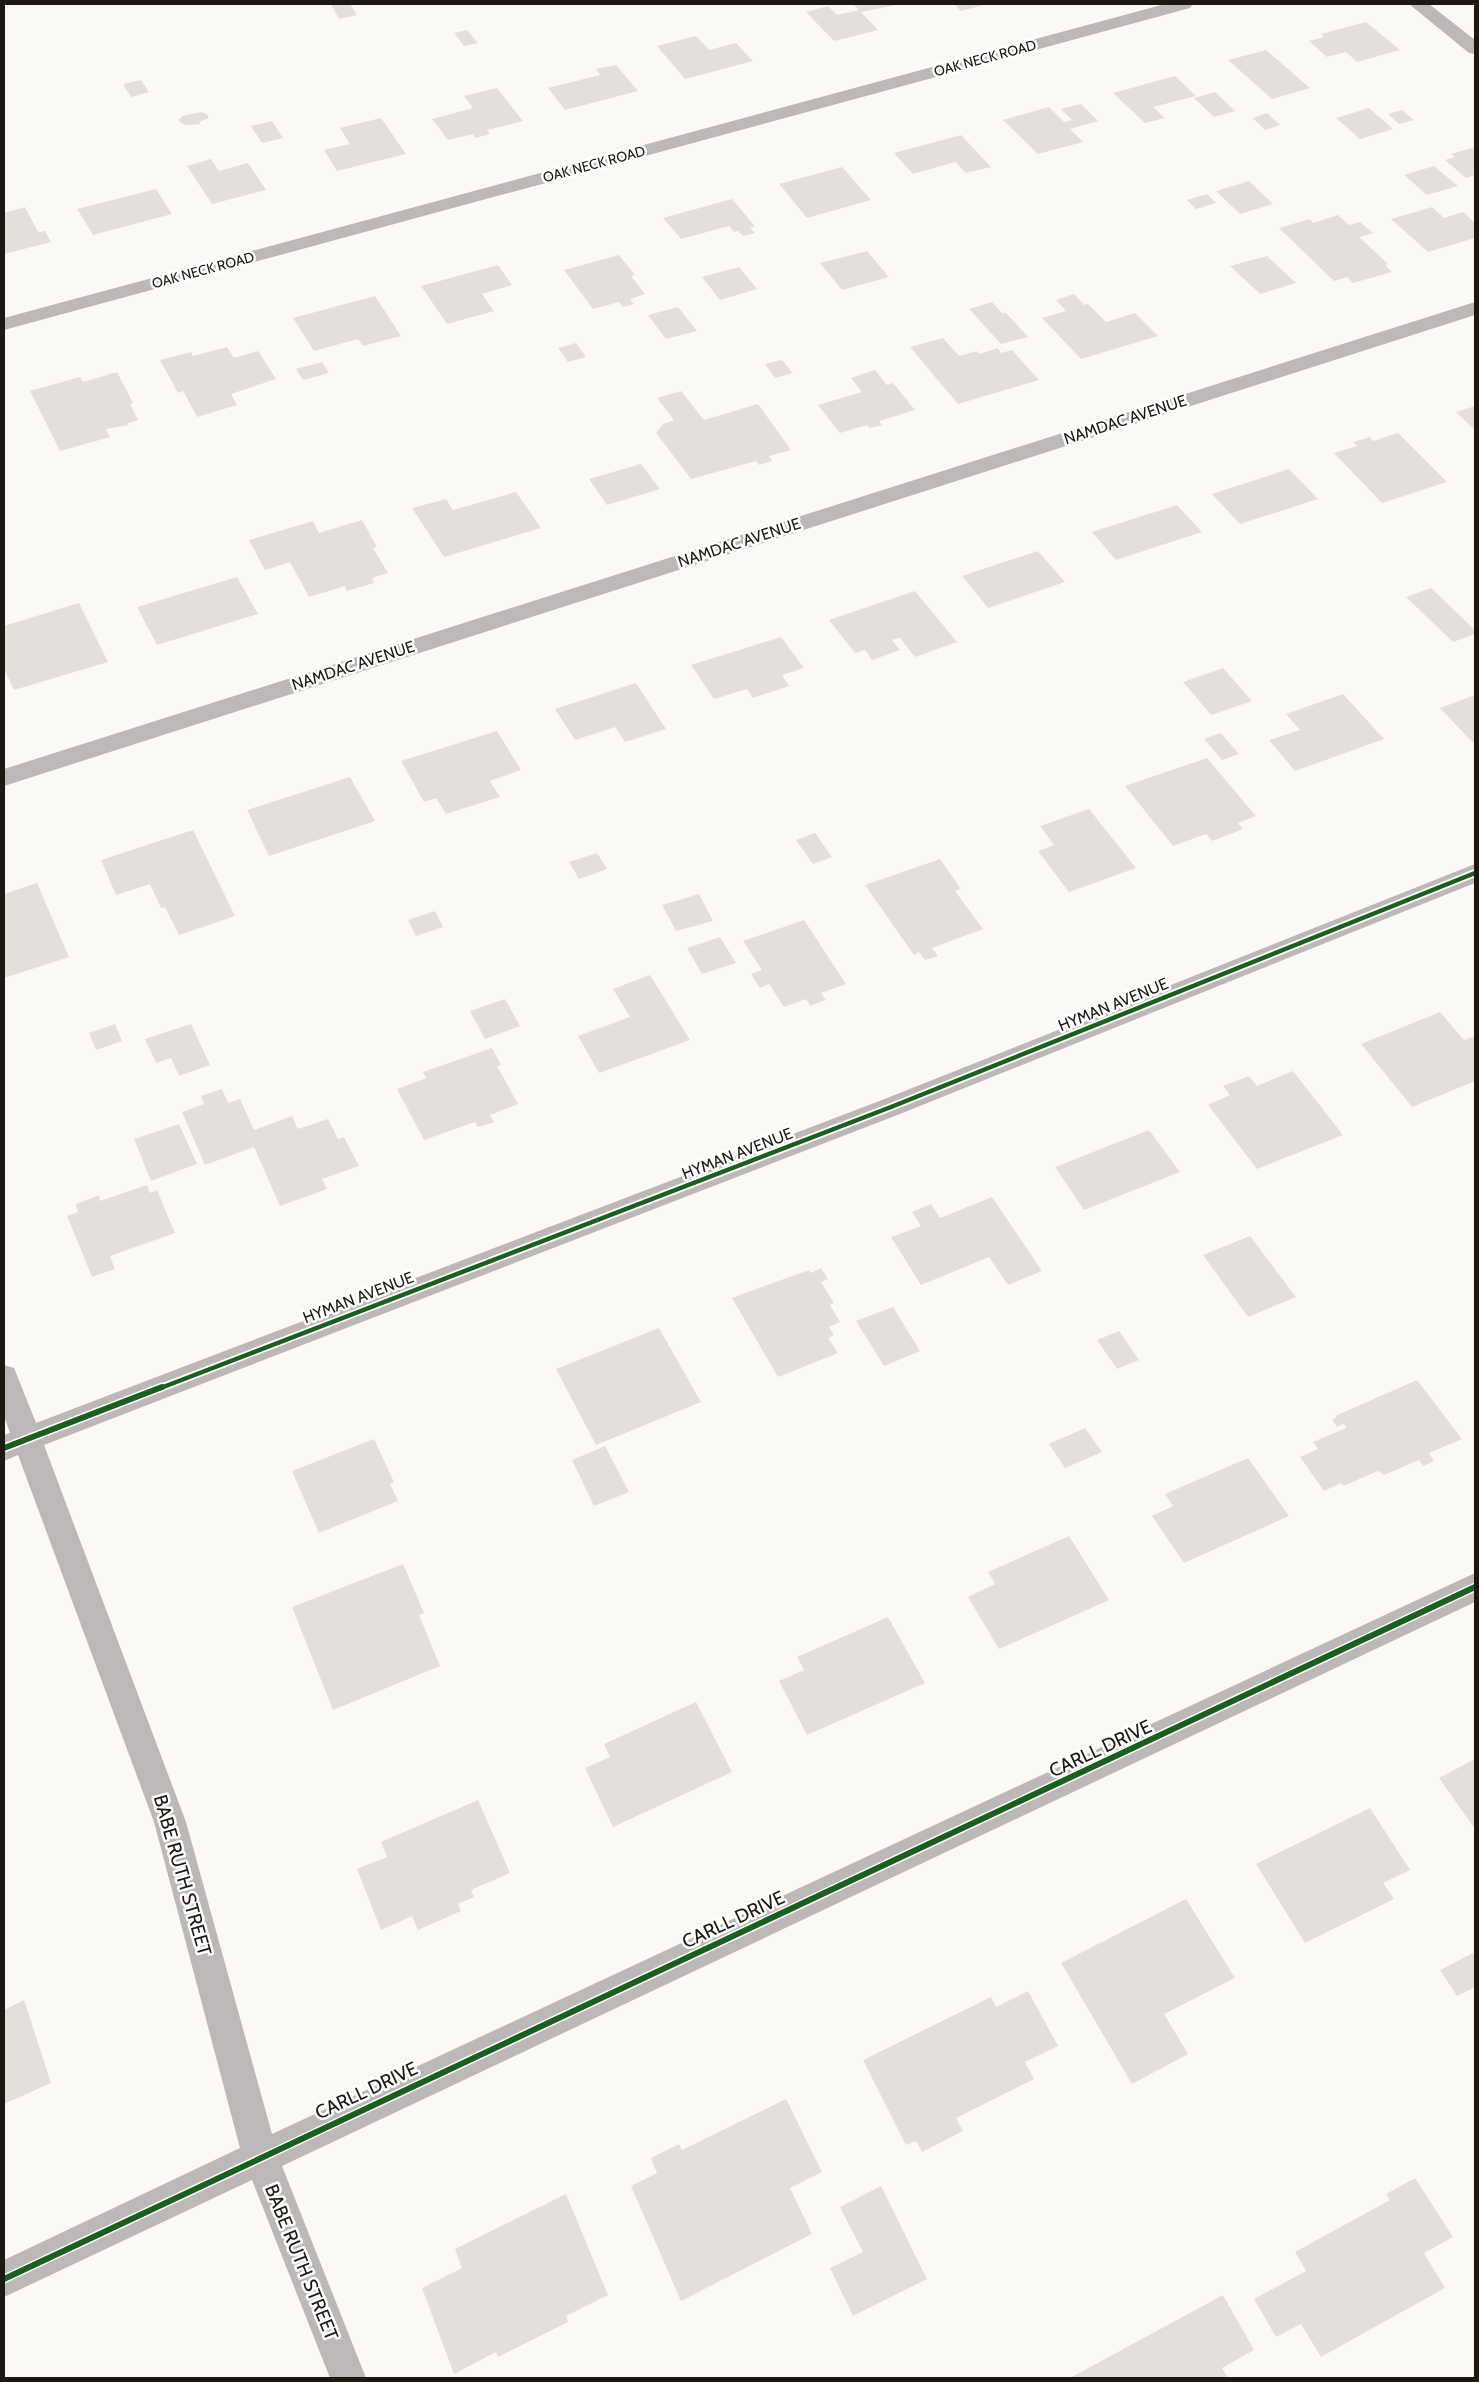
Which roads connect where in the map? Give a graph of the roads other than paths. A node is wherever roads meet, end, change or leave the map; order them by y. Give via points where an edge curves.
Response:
1 (1184, 4) edge
2 (1418, 4) edge
3 (1475, 49) edge
4 (1475, 308) edge
5 (4, 324) edge
6 (4, 778) edge
7 (1475, 873) edge
8 (4, 1377) edge
9 (15, 1442) edge
10 (1475, 1587) edge
11 (260, 2156) junction
12 (4, 2279) edge
13 (348, 2378) edge

1 - 5 street, OAK NECK ROAD
2 - 3 street
4 - 6 street, NAMDAC AVENUE
7 - 9 street, HYMAN AVENUE via 891,1107
8 - 9 street, BABE RUTH STREET
9 - 11 street, BABE RUTH STREET via 170,1822
10 - 11 street, CARLL DRIVE via 1232,1704
11 - 12 street, CARLL DRIVE
11 - 13 street, BABE RUTH STREET

